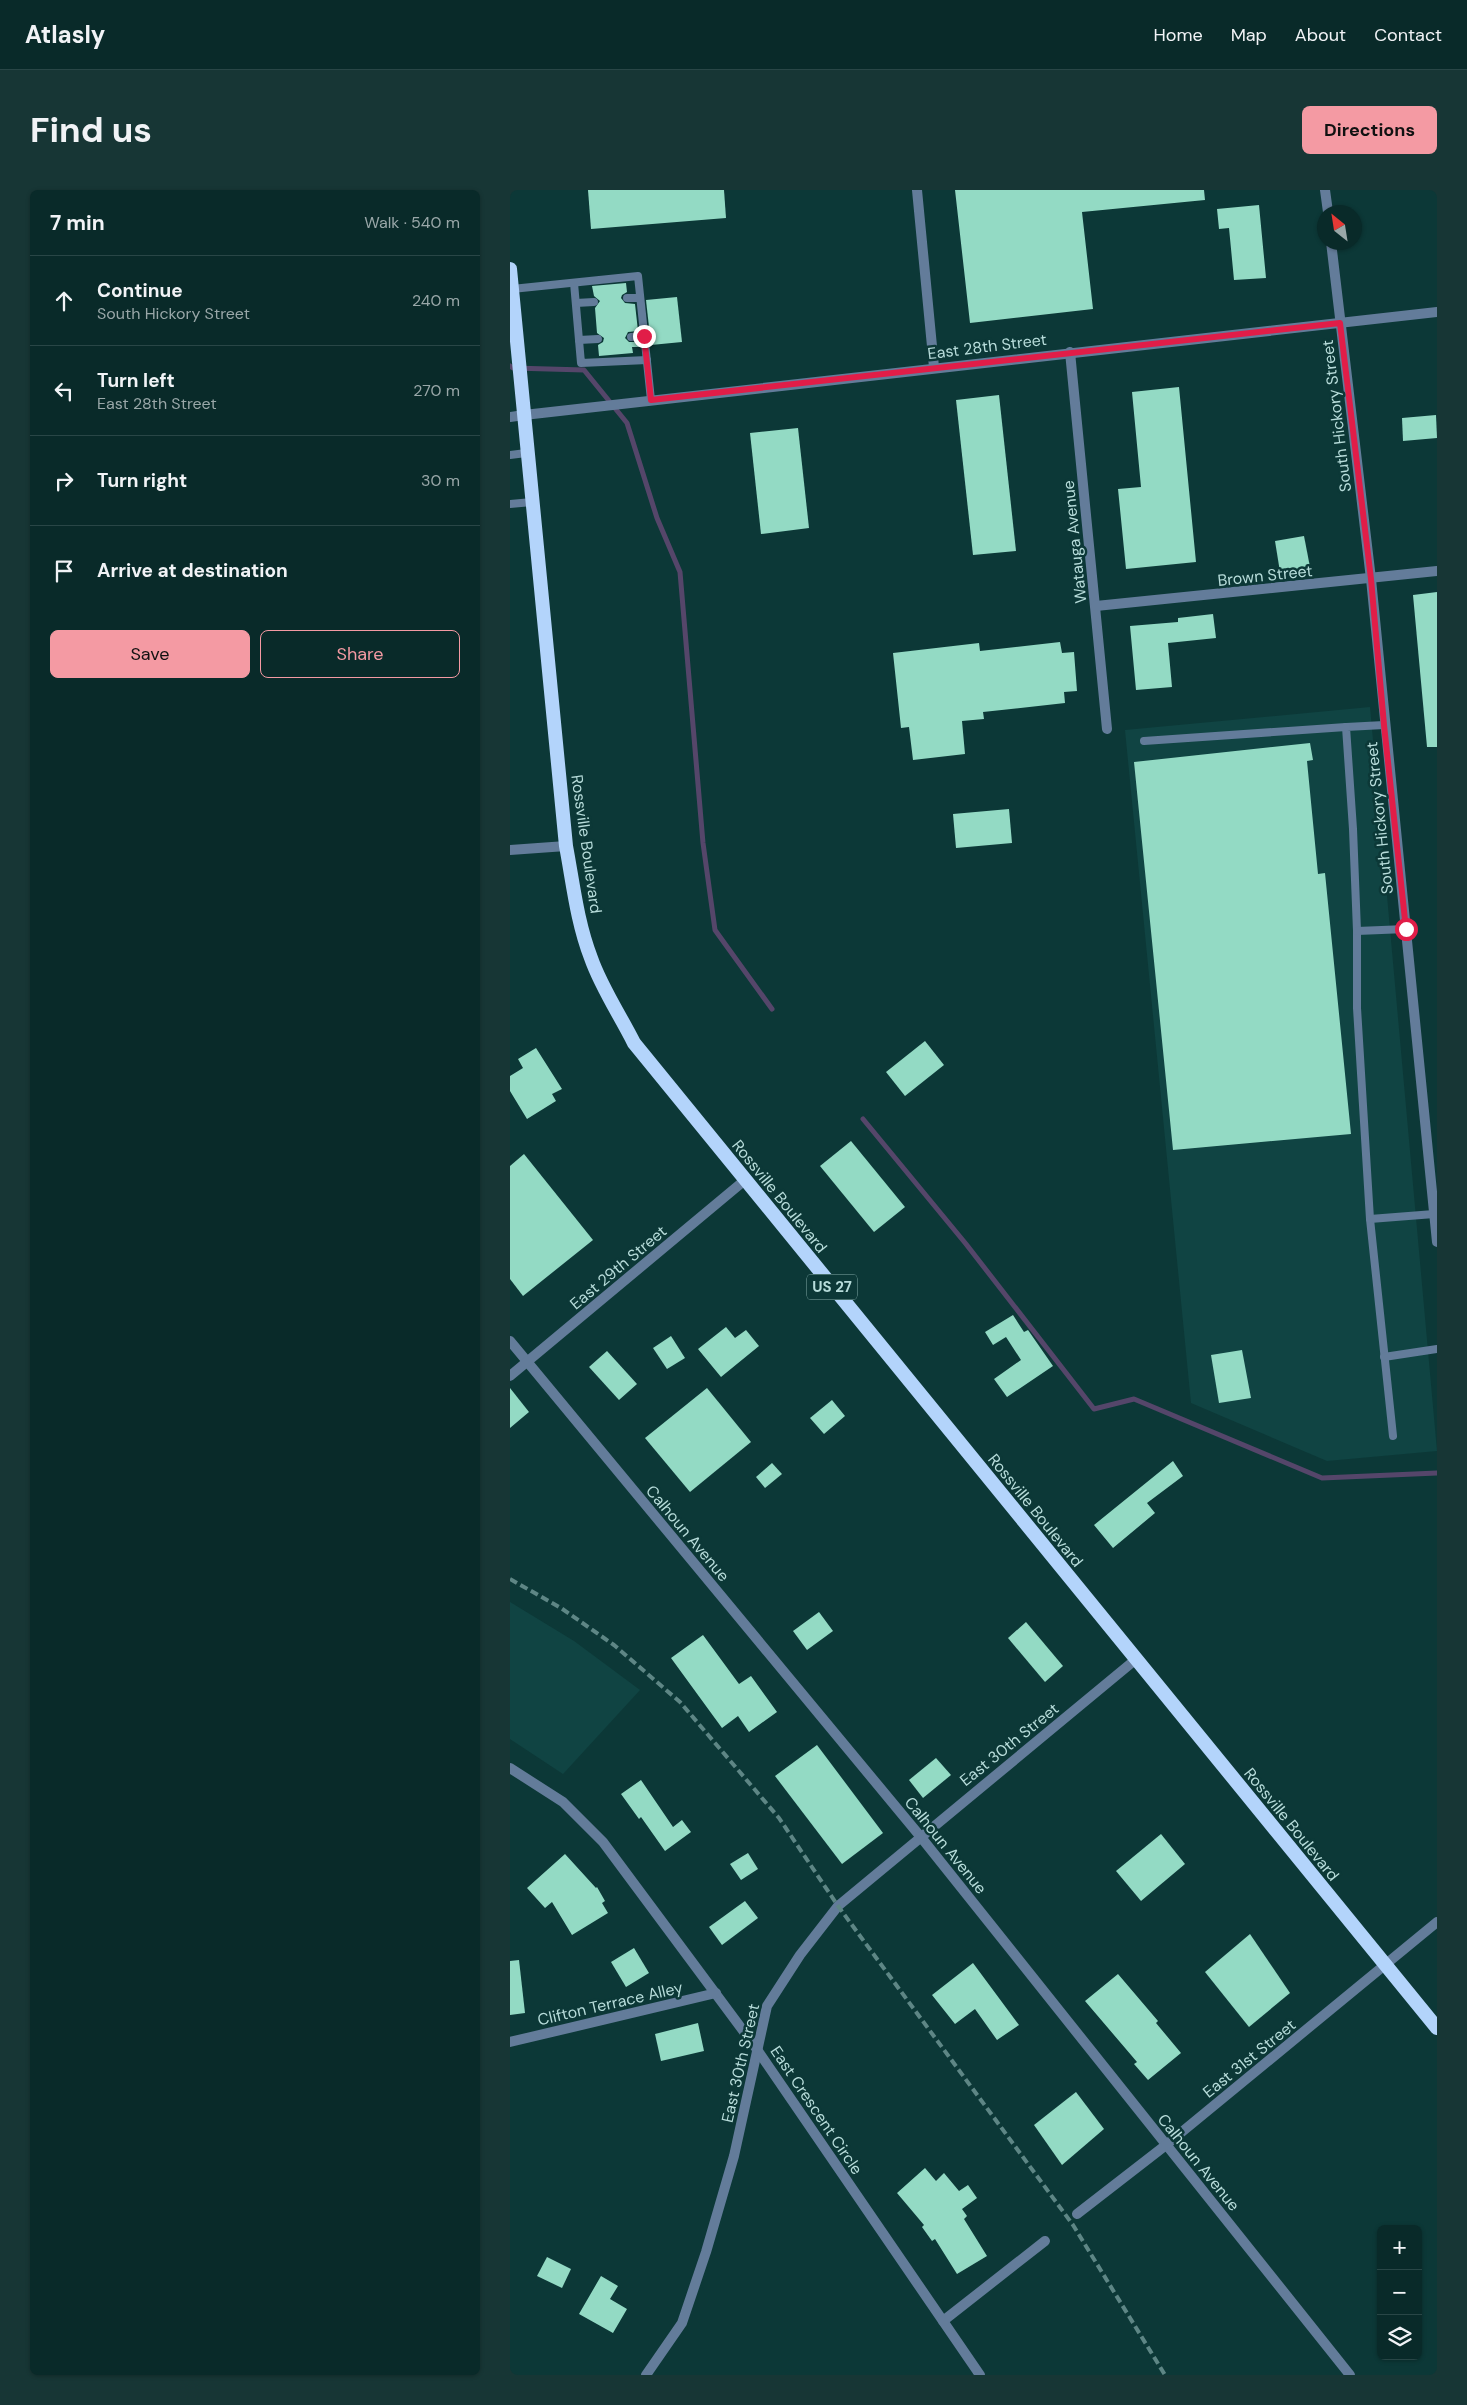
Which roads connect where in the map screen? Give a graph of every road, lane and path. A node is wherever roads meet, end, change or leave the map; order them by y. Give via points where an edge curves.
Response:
1 (916, 190) edge
2 (1325, 190) edge
3 (1327, 205) edge
4 (1332, 250) edge
5 (510, 270) edge
6 (574, 283) junction
7 (512, 289) junction
8 (628, 298) dead end
9 (640, 298) junction
10 (594, 302) dead end
11 (576, 303) junction
12 (1437, 312) edge
13 (1340, 323) junction
14 (631, 336) dead end
15 (644, 336) junction
16 (598, 339) dead end
17 (579, 340) junction
18 (1070, 352) junction
19 (514, 357) edge
20 (647, 360) junction
21 (934, 367) junction
22 (651, 400) junction
23 (517, 416) edge
24 (526, 453) junction
25 (510, 455) edge
26 (532, 502) junction
27 (510, 504) edge
28 (1437, 571) edge
29 (1371, 579) junction
30 (1096, 606) junction
31 (1384, 725) junction
32 (1346, 727) junction
33 (1107, 729) dead end
34 (1144, 741) dead end
35 (566, 846) junction
36 (510, 850) edge
37 (1406, 929) junction
38 (1357, 930) junction
39 (745, 1180) junction
40 (1434, 1214) junction
41 (1370, 1219) junction
42 (1437, 1242) edge
43 (510, 1341) edge
44 (1437, 1349) edge
45 (1384, 1357) junction
46 (527, 1362) junction
47 (510, 1376) edge
48 (1393, 1436) dead end
49 (1135, 1660) junction
50 (510, 1768) edge
51 (920, 1836) junction
52 (1437, 1922) edge
53 (1385, 1965) junction
54 (716, 1993) junction
55 (1437, 2028) edge
56 (510, 2042) edge
57 (756, 2048) junction
58 (1166, 2145) junction
59 (1077, 2214) dead end
60 (1045, 2241) dead end
61 (943, 2321) junction
62 (646, 2375) edge
63 (980, 2375) edge
64 (1350, 2375) edge

1 - 21 street
2 - 3 street
4 - 13 street, South Hickory Street
5 - 7 highway, Rossville Boulevard / US 27
6 - 7 lane
6 - 9 lane via 638,276
6 - 11 lane
7 - 19 highway, Rossville Boulevard / US 27
8 - 9 lane
9 - 15 lane
10 - 11 lane
11 - 17 lane
12 - 13 street, East 28th Street
13 - 18 street, East 28th Street
13 - 29 street, South Hickory Street
14 - 15 lane
15 - 20 lane
16 - 17 lane
17 - 20 lane via 581,364
18 - 21 street, East 28th Street
18 - 30 street, Watauga Avenue
19 - 23 highway, Rossville Boulevard / US 27
20 - 22 lane
21 - 22 street, East 28th Street
22 - 23 street, East 28th Street
23 - 24 highway, Rossville Boulevard / US 27
24 - 25 lane
24 - 26 highway, Rossville Boulevard / US 27
26 - 27 lane
26 - 35 highway, Rossville Boulevard / US 27
28 - 29 street, Brown Street
29 - 30 street, Brown Street
29 - 31 street, South Hickory Street
30 - 33 street, Watauga Avenue
31 - 32 lane
31 - 37 street, South Hickory Street
32 - 34 lane
32 - 38 lane
35 - 36 street
35 - 39 highway, Rossville Boulevard / US 27 via 578,913 591,958 634,1043
37 - 38 lane
37 - 40 street, South Hickory Street
38 - 41 lane via 1357,1008
39 - 46 street, East 29th Street
39 - 49 highway, Rossville Boulevard / US 27
40 - 41 lane
40 - 42 street, South Hickory Street
41 - 45 lane
43 - 46 street, Calhoun Avenue
44 - 45 lane
45 - 48 lane
46 - 47 street, East 29th Street
46 - 51 street, Calhoun Avenue
49 - 51 street, East 30th Street
49 - 53 highway, Rossville Boulevard / US 27
50 - 54 street, East Crescent Circle via 563,1802 603,1842
51 - 57 street, East 30th Street via 838,1906 827,1920 767,2006
51 - 58 street, Calhoun Avenue
52 - 53 street, East 31st Street
53 - 55 highway, Rossville Boulevard / US 27
53 - 58 street, East 31st Street
54 - 56 street, Clifton Terrace Alley
54 - 57 street, East Crescent Circle
57 - 61 street, East Crescent Circle
57 - 62 street, East 30th Street via 734,2156 706,2252 682,2323
58 - 59 street, East 31st Street
58 - 64 street, Calhoun Avenue
60 - 61 street
61 - 63 street, East Crescent Circle

